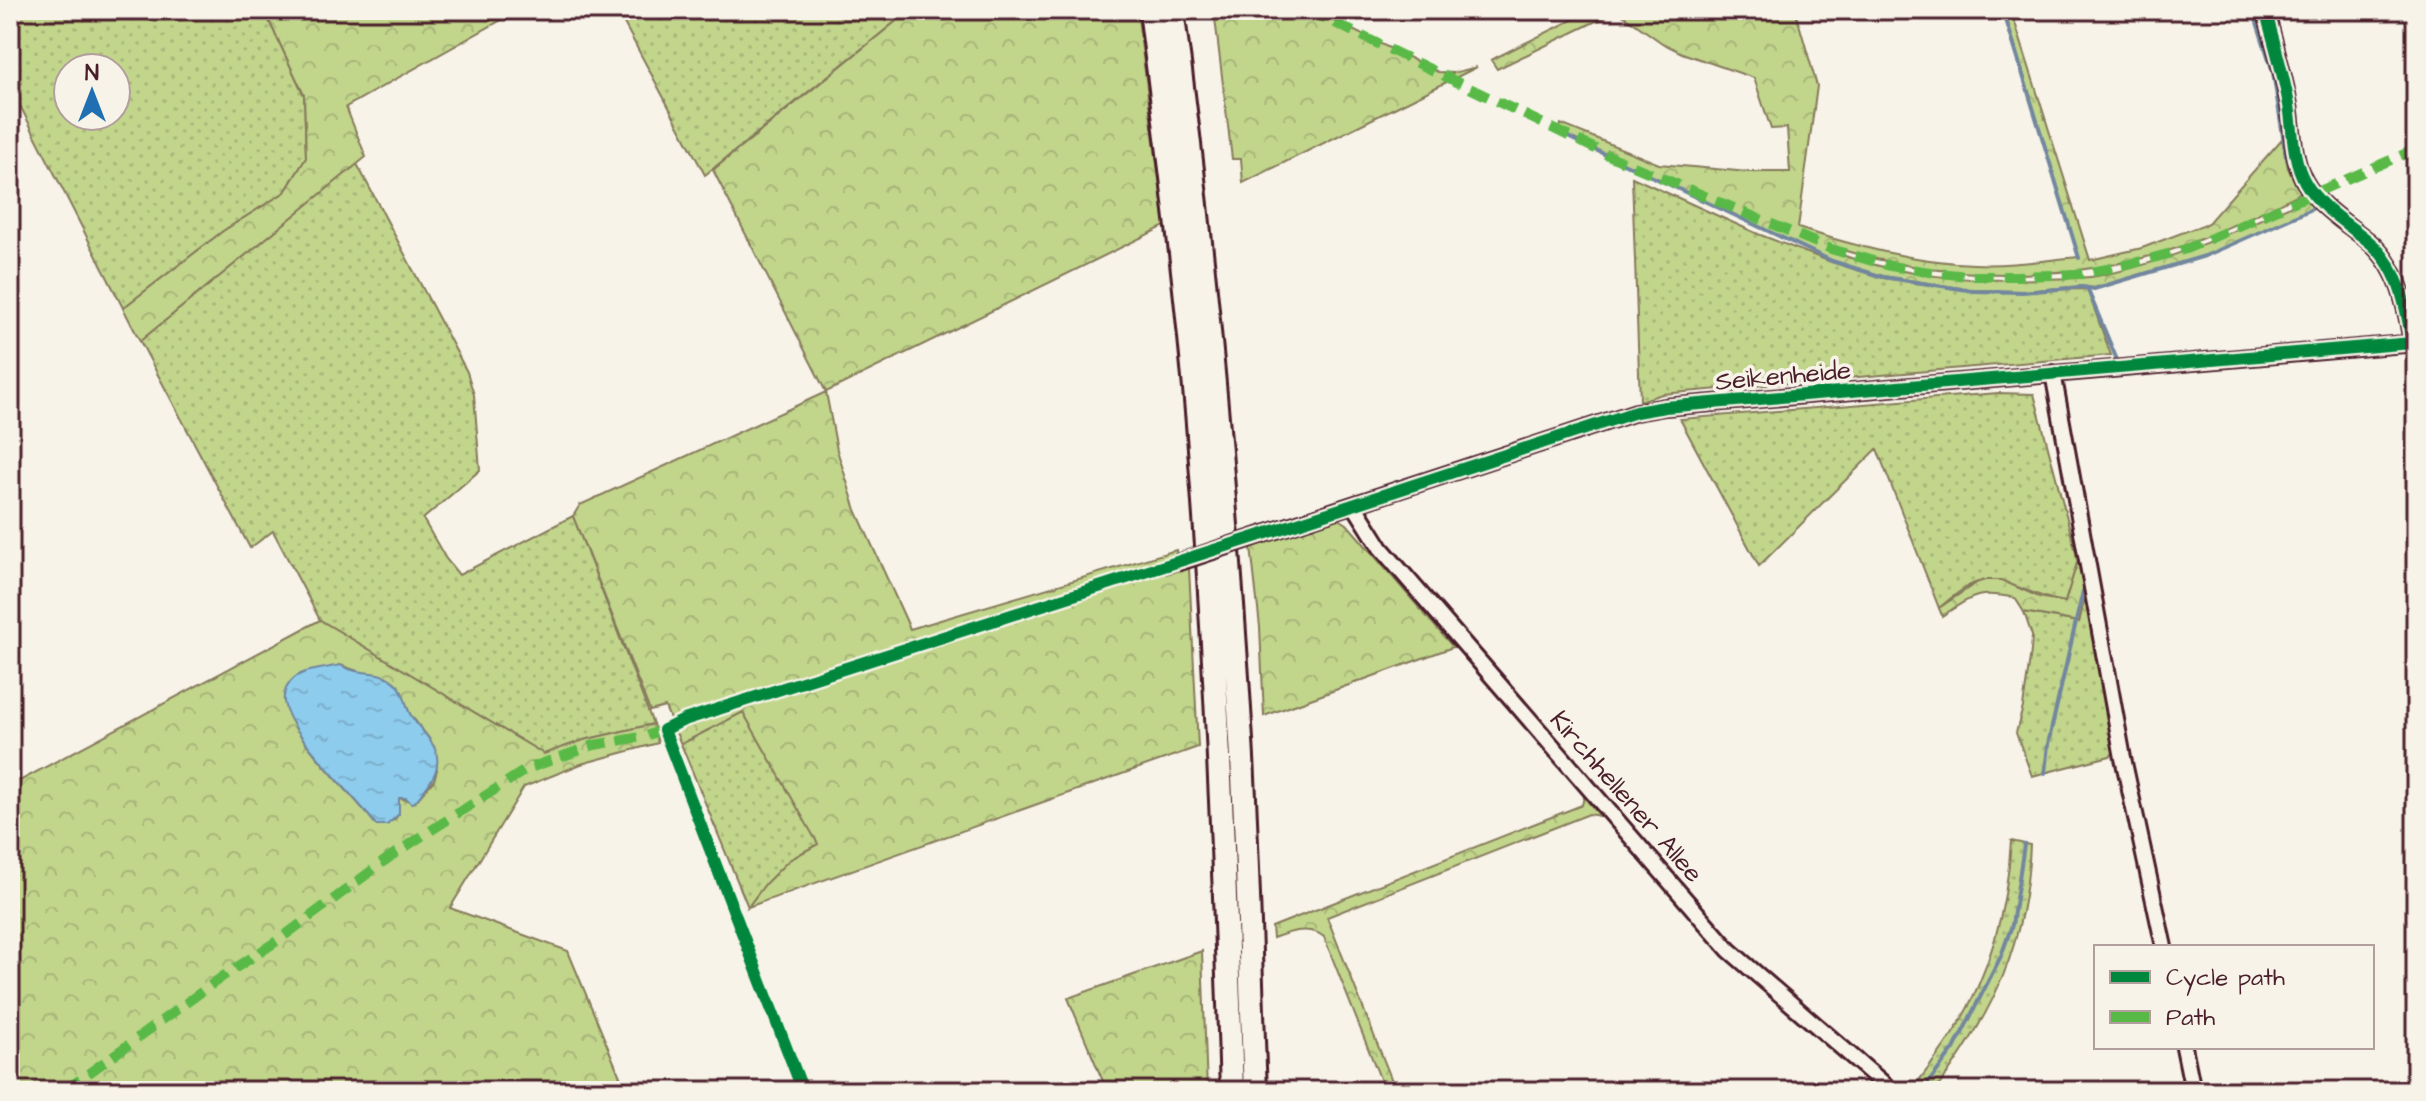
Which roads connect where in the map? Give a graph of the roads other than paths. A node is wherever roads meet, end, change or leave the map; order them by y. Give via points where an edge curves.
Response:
1 (1151, 10) edge
2 (1172, 10) edge
3 (2265, 10) edge
4 (2414, 343) edge
5 (2053, 373) junction
6 (1354, 505) junction
7 (1177, 563) dead end
8 (2164, 945) edge
9 (2184, 1049) edge
10 (1232, 1091) edge
11 (1255, 1091) edge
12 (1892, 1091) edge
13 (2193, 1091) edge

1 - 10 highway via 1201,459 1220,744
2 - 11 highway via 1194,170 1222,456 1241,743
3 - 4 street via 2305,182 2323,205 2385,258 2402,293
4 - 5 street, Seikenheide
5 - 6 street, Seikenheide via 1636,412
5 - 8 street via 2120,743
6 - 7 street, Seikenheide, bridge
6 - 12 street, Kirchhellener Allee via 1381,548 1729,950
9 - 13 street

